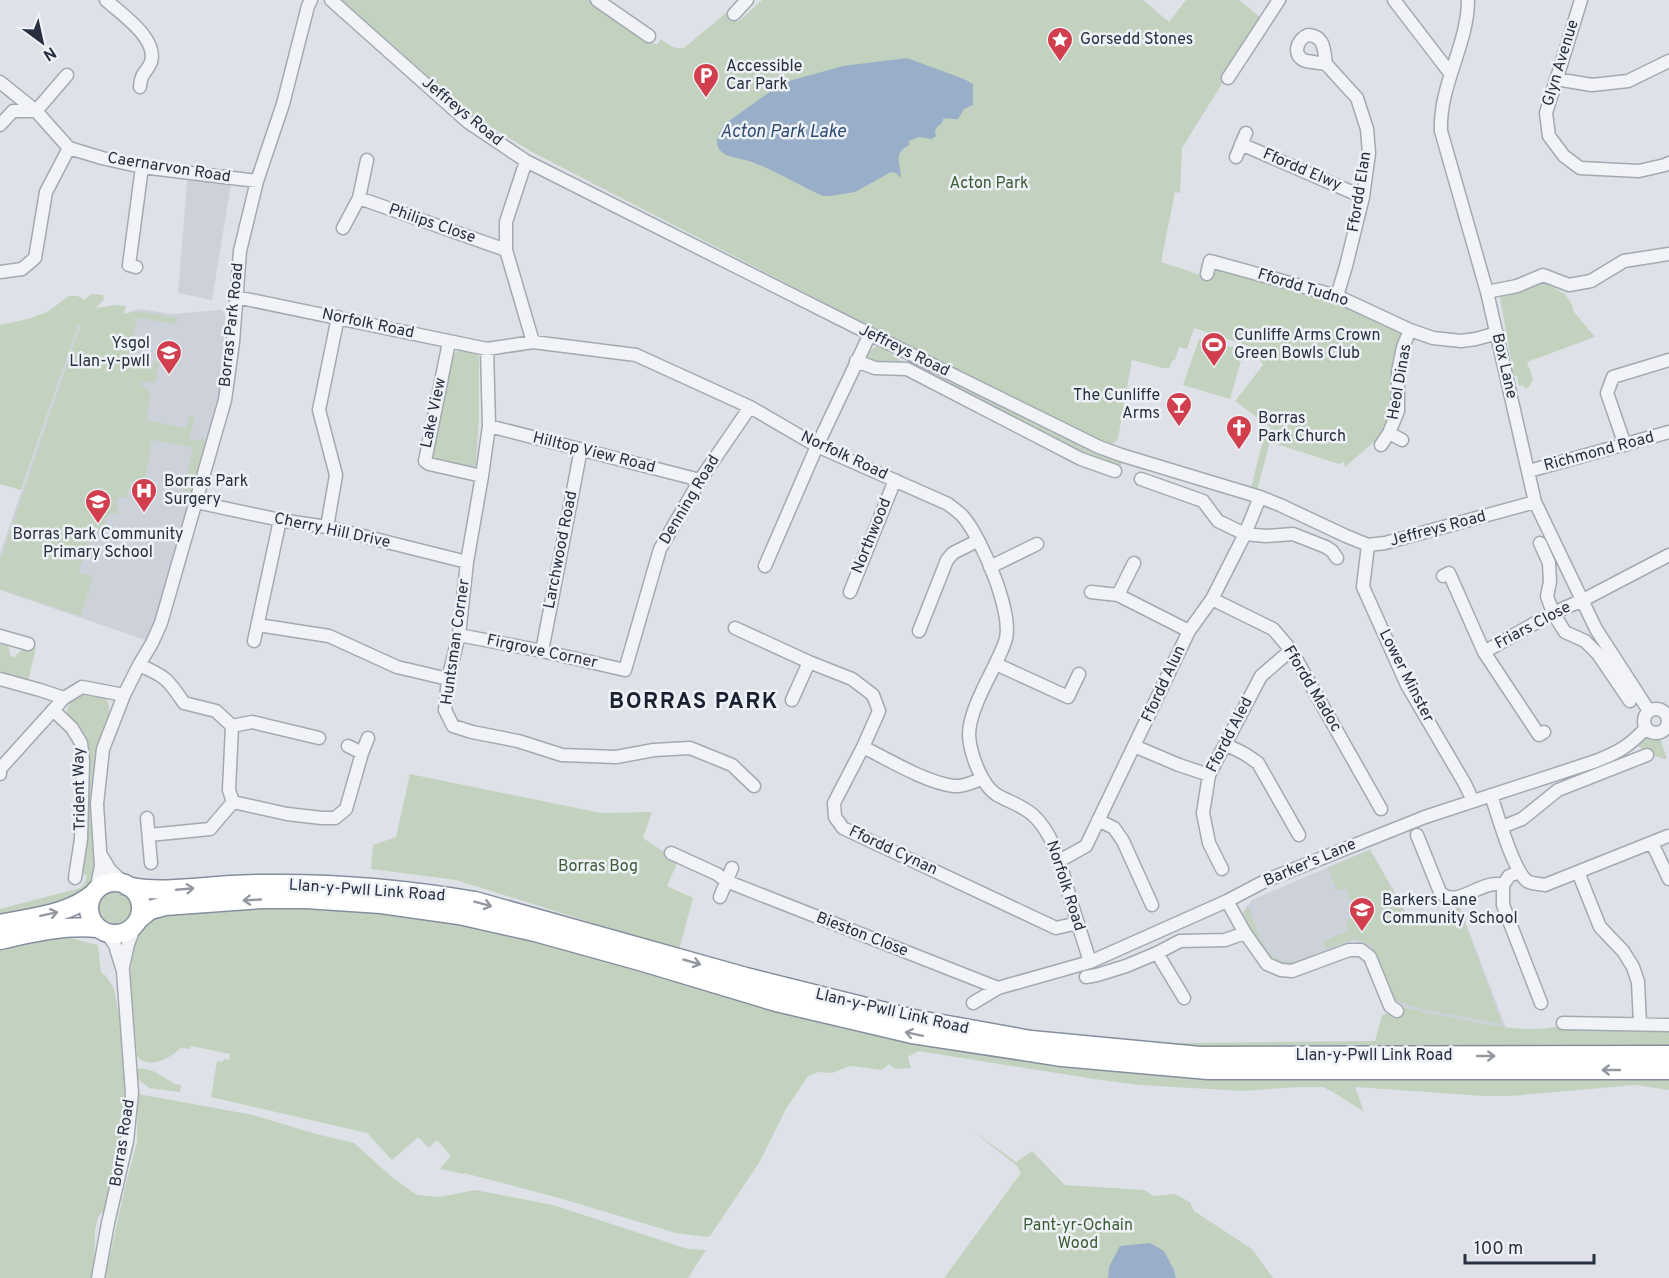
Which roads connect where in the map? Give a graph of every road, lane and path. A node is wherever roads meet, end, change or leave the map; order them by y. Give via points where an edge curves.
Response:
1 (106, 0) edge
2 (310, 0) edge
3 (331, 0) edge
4 (597, 0) edge
5 (747, 0) edge
6 (1279, 0) edge
7 (1394, 0) edge
8 (1468, 0) edge
9 (1581, 0) edge
10 (734, 14) dead end
11 (649, 36) dead end
12 (1323, 49) junction
13 (1312, 61) junction
14 (1665, 61) edge
15 (1326, 64) junction
16 (1450, 74) junction
17 (66, 75) dead end
18 (1228, 78) dead end
19 (137, 79) dead end
20 (1556, 79) junction
21 (0, 82) edge
22 (36, 111) junction
23 (0, 125) edge
24 (69, 148) junction
25 (1236, 157) dead end
26 (367, 159) dead end
27 (526, 161) junction
28 (1669, 163) edge
29 (142, 166) junction
30 (257, 181) junction
31 (1363, 197) junction
32 (358, 198) junction
33 (343, 228) dead end
34 (506, 250) junction
35 (1669, 254) edge
36 (128, 266) dead end
37 (0, 272) edge
38 (1207, 274) dead end
39 (1487, 292) junction
40 (1337, 296) junction
41 (236, 297) junction
42 (338, 317) junction
43 (1410, 330) junction
44 (1497, 333) junction
45 (870, 334) junction
46 (449, 342) junction
47 (533, 342) junction
48 (487, 349) junction
49 (1669, 360) edge
50 (856, 361) junction
51 (750, 406) junction
52 (489, 426) junction
53 (1669, 432) edge
54 (1389, 433) junction
55 (1401, 440) dead end
56 (1381, 445) dead end
57 (1625, 445) junction
58 (817, 446) junction
59 (581, 449) junction
60 (1115, 471) dead end
61 (1528, 471) junction
62 (482, 476) junction
63 (1141, 478) dead end
64 (700, 480) junction
65 (895, 480) junction
66 (1260, 497) junction
67 (196, 502) junction
68 (1535, 502) junction
69 (280, 520) junction
70 (327, 527) junction
71 (1245, 534) junction
72 (977, 541) junction
73 (1540, 543) dead end
74 (1037, 544) dead end
75 (1368, 545) junction
76 (1669, 555) edge
77 (1337, 558) dead end
78 (467, 562) junction
79 (1134, 563) dead end
80 (764, 566) dead end
81 (990, 567) junction
82 (1449, 572) dead end
83 (850, 592) dead end
84 (1091, 592) dead end
85 (1118, 595) junction
86 (1212, 599) junction
87 (1583, 600) junction
88 (1553, 613) junction
89 (258, 625) junction
90 (925, 626) dead end
91 (735, 628) dead end
92 (1189, 630) junction
93 (459, 635) junction
94 (0, 636) edge
95 (254, 641) dead end
96 (20, 647) dead end
97 (1291, 650) junction
98 (542, 651) junction
99 (1484, 652) junction
100 (809, 662) junction
101 (996, 664) junction
102 (138, 665) junction
103 (624, 670) joint
104 (1079, 674) dead end
105 (448, 679) junction
106 (0, 680) edge
107 (124, 695) junction
108 (64, 698) junction
109 (792, 700) dead end
110 (1630, 701) dead end
111 (53, 710) junction
112 (1649, 711) junction
113 (1668, 714) edge
114 (232, 726) junction
115 (1646, 728) junction
116 (1539, 735) dead end
117 (319, 738) dead end
118 (368, 738) dead end
119 (1225, 744) junction
120 (348, 746) dead end
121 (863, 747) junction
122 (1134, 747) junction
123 (362, 753) junction
124 (1642, 760) dead end
125 (0, 769) edge
126 (0, 774) edge
127 (1209, 775) junction
128 (981, 779) junction
129 (754, 786) dead end
130 (1491, 795) junction
131 (1473, 801) junction
132 (233, 802) junction
133 (1381, 809) dead end
134 (147, 818) dead end
135 (1098, 820) junction
136 (1502, 827) junction
137 (149, 835) junction
138 (1299, 835) dead end
139 (1417, 835) dead end
140 (1668, 836) edge
141 (1652, 843) junction
142 (670, 853) dead end
143 (101, 854) junction
144 (1059, 861) junction
145 (151, 863) dead end
146 (732, 868) dead end
147 (1222, 869) dead end
148 (1519, 872) junction
149 (1578, 872) junction
150 (75, 878) dead end
151 (1669, 879) edge
152 (726, 881) junction
153 (126, 885) junction
154 (1503, 885) junction
155 (95, 892) junction
156 (720, 897) dead end
157 (1227, 901) junction
158 (1152, 905) dead end
159 (137, 921) junction
160 (1078, 923) junction
161 (0, 924) edge
162 (102, 930) junction
163 (1245, 933) junction
164 (0, 940) edge
165 (1157, 953) junction
166 (1090, 962) junction
167 (123, 971) junction
168 (1092, 979) dead end
169 (998, 988) junction
170 (1179, 994) dead end
171 (1541, 995) dead end
172 (973, 1003) dead end
173 (1397, 1011) dead end
174 (1568, 1021) dead end
175 (1640, 1024) junction
176 (1669, 1025) edge
177 (1669, 1056) edge
178 (1669, 1070) edge
179 (98, 1278) edge

1 - 19 street via 144,35 151,48 151,62
2 - 30 street, Borras Park Road via 283,104
3 - 27 street, Jeffreys Road via 468,122
4 - 11 street
5 - 10 street
6 - 18 street
7 - 16 street
8 - 16 street, Box Lane via 1465,29
9 - 20 street, Glyn Avenue
12 - 13 street via 1320,57
12 - 13 street via 1319,38 1313,35 1300,39 1298,54
12 - 15 street
13 - 15 street
14 - 20 street via 1628,81 1592,86
15 - 31 street, Ffordd Elan via 1357,98 1367,129 1369,153
16 - 39 street, Box Lane via 1440,114 1441,131
17 - 22 street
20 - 28 street, Glyn Avenue via 1546,112 1549,136 1564,156 1580,168 1639,171
21 - 22 street
22 - 23 street via 13,111
22 - 24 street
24 - 29 street, Caernarvon Road
24 - 37 street via 46,192 35,258 22,269
25 - 31 street, Ffordd Elwy via 1243,139
26 - 32 street
27 - 34 street via 506,222
27 - 45 street, Jeffreys Road
29 - 30 street, Caernarvon Road
29 - 36 street
30 - 41 street, Borras Park Road via 240,251
31 - 40 street, Ffordd Elan
32 - 33 street
32 - 34 street, Philips Close
34 - 47 street
35 - 39 street via 1624,261 1591,281 1569,285 1543,275
38 - 40 street, Ffordd Tudno via 1211,256
39 - 44 street, Box Lane
40 - 43 street, Ffordd Tudno
41 - 42 street, Norfolk Road
41 - 67 street, Borras Park Road via 225,400
42 - 46 street, Norfolk Road
42 - 70 street via 319,410 336,475
43 - 44 street, Ffordd Tudno via 1461,341
43 - 54 street, Heol Dinas via 1398,372 1398,411
44 - 61 street, Box Lane
45 - 50 street
45 - 66 street, Jeffreys Road via 1099,447
46 - 48 street, Norfolk Road
46 - 62 street, Lake View via 425,461
47 - 48 street, Norfolk Road
47 - 51 street, Norfolk Road via 636,355
48 - 52 street, Huntsman Corner
49 - 57 street via 1613,377 1607,393
50 - 58 street
50 - 60 street, Jeffreys Road via 874,368 907,369 1082,459
51 - 58 street, Norfolk Road
51 - 64 street, Denning Road
52 - 59 street, Hilltop View Road
52 - 62 street, Huntsman Corner
53 - 57 street, Richmond Road
54 - 55 street, Heol Dinas
54 - 56 street, Heol Dinas
57 - 61 street, Richmond Road
58 - 65 street, Norfolk Road
58 - 80 street
59 - 64 street, Hilltop View Road
59 - 98 street, Larchwood Road
61 - 68 street, Box Lane
62 - 78 street, Huntsman Corner
63 - 71 street via 1203,501 1218,521
64 - 103 street, Denning Road via 660,549
65 - 72 street, Norfolk Road via 948,504 965,518
65 - 83 street, Northwood
66 - 71 street, Ffordd Alun
66 - 75 street, Jeffreys Road
67 - 69 street, Cherry Hill Drive
67 - 102 street, Borras Park Road via 160,623
68 - 75 street, Jeffreys Road
68 - 87 street, Box Lane
69 - 70 street, Cherry Hill Drive
69 - 89 street
70 - 78 street, Cherry Hill Drive
71 - 77 street via 1293,534 1326,547
71 - 86 street, Ffordd Alun
72 - 81 street, Norfolk Road
72 - 90 street via 952,553 947,560
73 - 88 street via 1549,563 1547,596
74 - 81 street
75 - 131 street, Lower Minster via 1363,587 1407,685
76 - 87 street, Friars Close
78 - 93 street, Huntsman Corner
79 - 85 street
81 - 101 street, Norfolk Road via 1006,612 1007,639
82 - 99 street, Friars Close
84 - 85 street
85 - 92 street
86 - 92 street, Ffordd Alun
86 - 97 street, Ffordd Madoc via 1273,630
87 - 88 street, Friars Close
87 - 112 street, Box Lane via 1596,629
88 - 99 street, Friars Close
88 - 110 street via 1565,632 1585,641 1598,654
89 - 95 street
89 - 105 street via 329,636 397,668
91 - 100 street, Ffordd Cynan
92 - 122 street, Ffordd Alun
93 - 98 street, Firgrove Corner
93 - 105 street, Huntsman Corner
94 - 96 street
97 - 119 street, Ffordd Aled via 1261,676
97 - 133 street, Ffordd Madoc
98 - 103 street, Firgrove Corner
99 - 116 street, Friars Close
100 - 109 street
100 - 121 street, Ffordd Cynan via 852,679 873,695 879,711
101 - 104 street via 1066,701
101 - 128 street, Norfolk Road via 970,722 969,735
102 - 107 street, Borras Park Road
102 - 114 street via 161,674 184,703 216,711
105 - 129 street, Huntsman Corner via 445,710 453,726 562,755 616,757 690,748 732,765
106 - 108 street
107 - 108 street via 82,687
107 - 143 street, Borras Park Road via 100,764 97,804
108 - 111 street
111 - 125 street
111 - 150 street, Trident Way via 81,743 81,839
112 - 113 street via 1657,709
112 - 115 street via 1644,721
113 - 115 street via 1668,725 1661,733
114 - 117 street via 252,722
114 - 132 street via 229,790
115 - 130 street, Barker's Lane via 1618,752
118 - 123 street
119 - 127 street, Ffordd Aled
119 - 138 street via 1258,763
120 - 123 street
121 - 128 street via 924,777 955,786
121 - 160 street, Ffordd Cynan via 834,803 835,817 843,828 1056,928
122 - 127 street
122 - 135 street, Ffordd Alun
123 - 132 street via 346,809 335,818 287,814
124 - 136 street via 1558,790 1522,819
125 - 126 street
127 - 147 street, Ffordd Aled via 1203,813 1209,843
128 - 144 street, Norfolk Road via 994,793 1032,814 1047,832
130 - 131 street, Barker's Lane
130 - 136 street
131 - 157 street, Barker's Lane via 1314,860
132 - 137 street via 210,829
134 - 137 street
135 - 144 street, Ffordd Alun via 1086,846
135 - 158 street via 1114,828 1123,841
136 - 148 street
137 - 145 street
139 - 154 street via 1444,896 1454,898 1495,882
140 - 141 street
141 - 149 street
141 - 151 street
142 - 152 street, Bieston Close
143 - 153 street, Borras Park Road via 110,870
143 - 155 street, Borras Park Road
144 - 160 street, Norfolk Road
146 - 152 street
148 - 149 street via 1528,882 1545,885
148 - 154 street via 1509,876
149 - 175 street via 1600,927 1633,967 1638,982
152 - 156 street
152 - 169 street, Bieston Close
153 - 155 highway via 109,883
153 - 159 highway via 138,897
153 -> 177 highway, Llan-y-Pwll Link Road via 159,891 312,884 411,891 475,901 851,1004 1031,1040 1200,1056
154 - 171 street via 1503,905
161 -> 155 highway via 66,909
155 - 162 highway via 90,900 90,915
157 - 163 street
157 - 166 street, Barker's Lane
159 - 162 highway via 123,933
159 - 167 street, Borras Road
178 -> 159 highway, Llan-y-Pwll Link Road via 1208,1070 1062,1057 921,1036 776,1002 535,932 459,915 381,904 262,899 165,906 150,910
160 - 166 street, Norfolk Road
162 - 164 highway via 55,928
162 - 167 street, Borras Road via 115,945
163 - 165 street via 1225,940 1180,941
163 - 173 street via 1267,964 1281,970 1292,971 1349,950 1361,950 1370,957 1390,1006
165 - 168 street
165 - 170 street
166 - 169 street, Barker's Lane
167 - 179 street, Borras Road via 132,1093 127,1141
169 - 172 street, Barker's Lane
174 - 175 street
175 - 176 street

